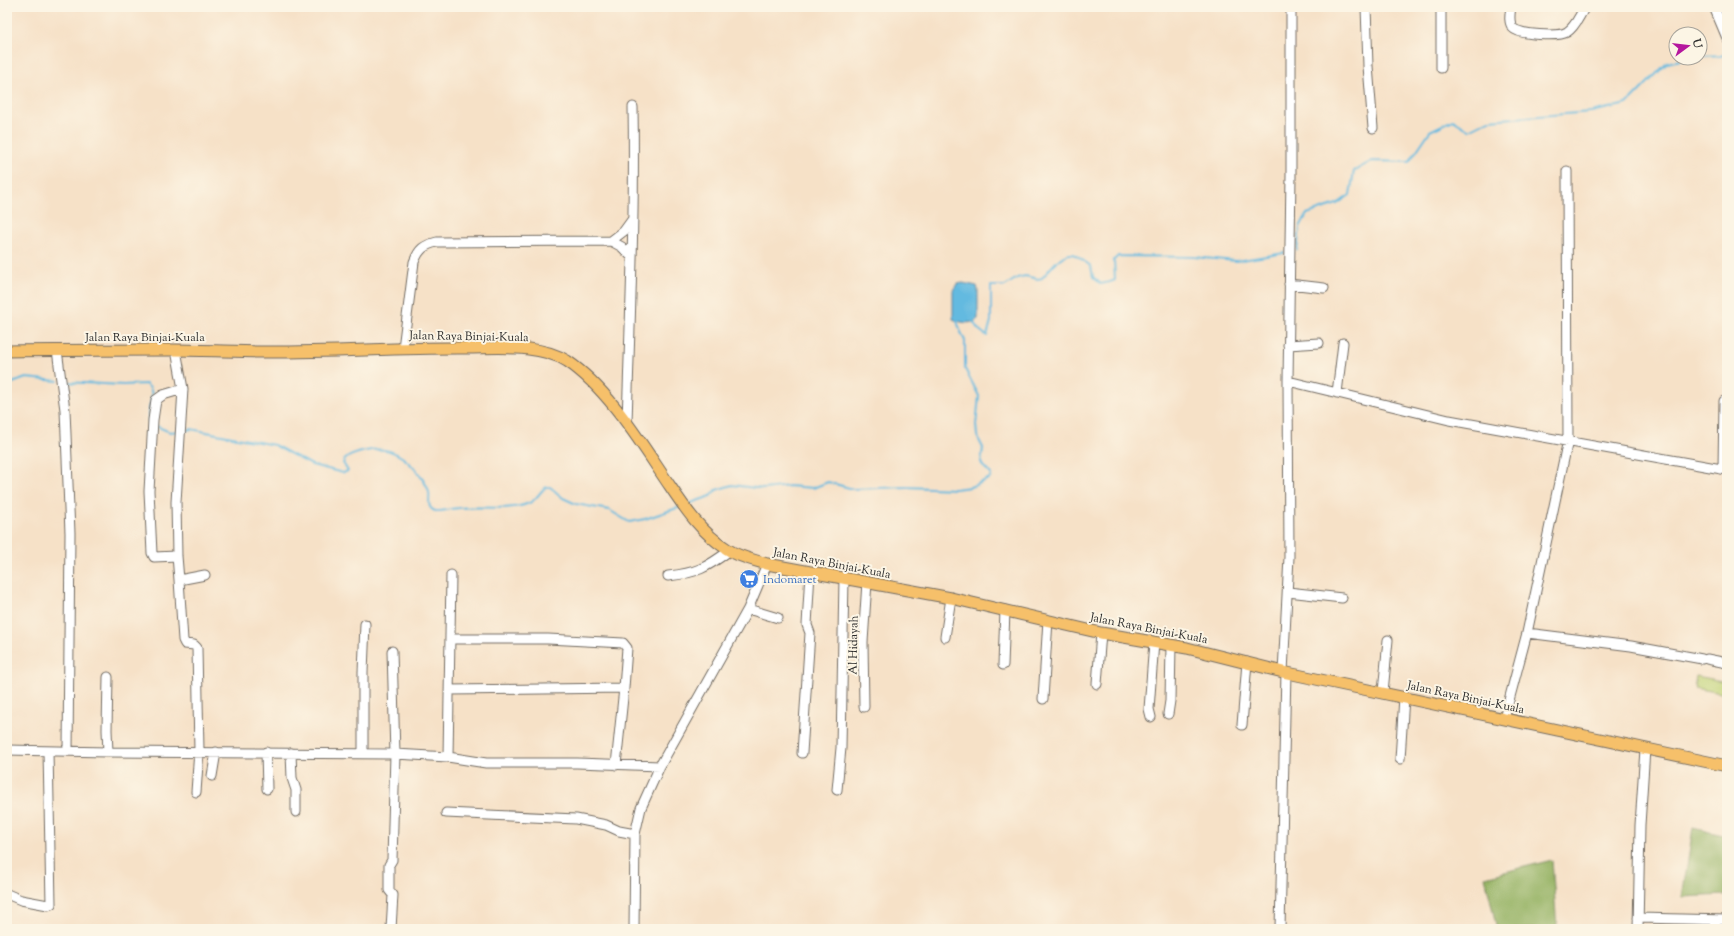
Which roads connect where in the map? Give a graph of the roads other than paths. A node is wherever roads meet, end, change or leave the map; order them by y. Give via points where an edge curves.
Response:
1 (1291, 7) edge
2 (1366, 7) edge
3 (1442, 7) edge
4 (1511, 7) edge
5 (1585, 7) edge
6 (1714, 7) edge
7 (1727, 38) edge
8 (1441, 68) dead end
9 (633, 107) dead end
10 (1373, 128) dead end
11 (1567, 171) dead end
12 (632, 220) junction
13 (611, 241) junction
14 (631, 256) junction
15 (1289, 284) junction
16 (1324, 288) dead end
17 (1319, 343) dead end
18 (1343, 343) dead end
19 (1288, 345) junction
20 (403, 348) junction
21 (57, 350) junction
22 (176, 350) junction
23 (7, 351) edge
24 (1288, 381) junction
25 (183, 389) junction
26 (1337, 393) junction
27 (1724, 401) dead end
28 (627, 423) junction
29 (1568, 440) junction
30 (1725, 469) edge
31 (729, 551) junction
32 (177, 556) junction
33 (767, 564) junction
34 (810, 572) junction
35 (205, 575) dead end
36 (451, 575) dead end
37 (668, 576) dead end
38 (844, 578) junction
39 (179, 580) junction
40 (867, 582) junction
41 (1288, 592) junction
42 (951, 598) junction
43 (1342, 598) dead end
44 (748, 609) junction
45 (1005, 610) junction
46 (778, 618) dead end
47 (1048, 620) junction
48 (365, 624) dead end
49 (1101, 633) junction
50 (1528, 633) junction
51 (945, 637) dead end
52 (451, 640) junction
53 (1388, 640) dead end
54 (1154, 642) junction
55 (1171, 645) junction
56 (392, 651) dead end
57 (1247, 662) junction
58 (1727, 663) edge
59 (1003, 665) dead end
60 (1284, 672) junction
61 (108, 677) dead end
62 (1097, 684) dead end
63 (624, 688) junction
64 (449, 690) junction
65 (1383, 692) junction
66 (1404, 697) junction
67 (1043, 699) dead end
68 (864, 707) dead end
69 (1168, 714) dead end
70 (1151, 717) dead end
71 (1504, 719) junction
72 (1242, 725) dead end
73 (1645, 749) junction
74 (7, 750) edge
75 (48, 750) junction
76 (68, 751) junction
77 (108, 752) junction
78 (199, 752) junction
79 (216, 752) junction
80 (266, 752) junction
81 (290, 753) junction
82 (802, 753) dead end
83 (363, 754) junction
84 (394, 754) junction
85 (448, 757) junction
86 (1400, 759) dead end
87 (616, 765) junction
88 (660, 766) junction
89 (1727, 766) edge
90 (212, 776) dead end
91 (267, 789) dead end
92 (837, 790) dead end
93 (196, 792) dead end
94 (296, 812) dead end
95 (446, 813) dead end
96 (635, 834) junction
97 (7, 894) edge
98 (1638, 918) junction
99 (1727, 920) edge
100 (391, 929) edge
101 (634, 929) edge
102 (1280, 929) edge
103 (1638, 929) edge

1 - 15 street
2 - 10 street
3 - 8 street
4 - 5 street via 1510,22 1517,32 1557,35 1575,26
6 - 7 street
9 - 12 street
11 - 29 street
12 - 13 street via 624,231
12 - 14 street
13 - 14 street
13 - 20 street via 437,242 427,245 414,262
14 - 28 street
15 - 16 street
15 - 19 street
17 - 19 street
18 - 26 street
19 - 24 street
20 - 22 main road, Jalan Raya Binjai-Kuala via 272,352
20 - 28 main road, Jalan Raya Binjai-Kuala via 529,349 546,352 565,360 588,377
21 - 22 main road, Jalan Raya Binjai-Kuala
21 - 23 main road, Jalan Raya Binjai-Kuala
21 - 76 street via 65,410 70,534
22 - 25 street
24 - 26 street
24 - 41 street
25 - 32 street via 176,502
25 - 32 street via 162,395 156,400 149,491 152,553 154,557
26 - 29 street via 1448,420
27 - 30 street
28 - 31 main road, Jalan Raya Binjai-Kuala via 697,524
29 - 30 street
29 - 50 street
31 - 33 main road, Jalan Raya Binjai-Kuala
31 - 37 street via 699,570 689,574
32 - 39 street
33 - 34 main road, Jalan Raya Binjai-Kuala
33 - 44 street
34 - 38 main road, Jalan Raya Binjai-Kuala
34 - 82 street via 807,625 810,633
35 - 39 street
36 - 52 street
38 - 40 main road, Jalan Raya Binjai-Kuala
38 - 92 street via 841,748
39 - 78 street via 183,640 185,644 197,648
40 - 42 main road, Jalan Raya Binjai-Kuala
40 - 68 street, Al Hidayah via 863,642
41 - 43 street
41 - 60 street
42 - 45 main road, Jalan Raya Binjai-Kuala
42 - 51 street
44 - 46 street
44 - 88 street
45 - 47 main road, Jalan Raya Binjai-Kuala
45 - 59 street
47 - 49 main road, Jalan Raya Binjai-Kuala
47 - 67 street
48 - 83 street
49 - 54 main road, Jalan Raya Binjai-Kuala
49 - 62 street
50 - 58 street via 1631,646
50 - 71 street
52 - 63 street via 548,639 623,642 627,648
52 - 64 street
53 - 65 street
54 - 55 main road, Jalan Raya Binjai-Kuala
54 - 70 street via 1149,709
55 - 57 main road, Jalan Raya Binjai-Kuala
55 - 69 street
56 - 84 street
57 - 60 main road, Jalan Raya Binjai-Kuala
57 - 72 street
60 - 65 main road, Jalan Raya Binjai-Kuala
60 - 102 street
61 - 77 street
63 - 64 street
63 - 87 street
64 - 85 street
65 - 66 main road, Jalan Raya Binjai-Kuala
66 - 71 main road, Jalan Raya Binjai-Kuala
66 - 86 street
71 - 73 main road, Jalan Raya Binjai-Kuala
73 - 89 main road, Jalan Raya Binjai-Kuala
73 - 98 street
74 - 75 street
75 - 76 street
75 - 97 street via 51,904 28,902
76 - 77 street
77 - 78 street
78 - 79 street
78 - 93 street
79 - 80 street
79 - 90 street
80 - 81 street
80 - 91 street
81 - 83 street
81 - 94 street via 292,778 296,790
83 - 84 street
84 - 85 street
84 - 100 street via 392,860 389,865 389,890 393,895
85 - 87 street via 486,763
87 - 88 street
88 - 96 street via 641,808
95 - 96 street via 576,819
96 - 101 street
98 - 99 street
98 - 103 street

